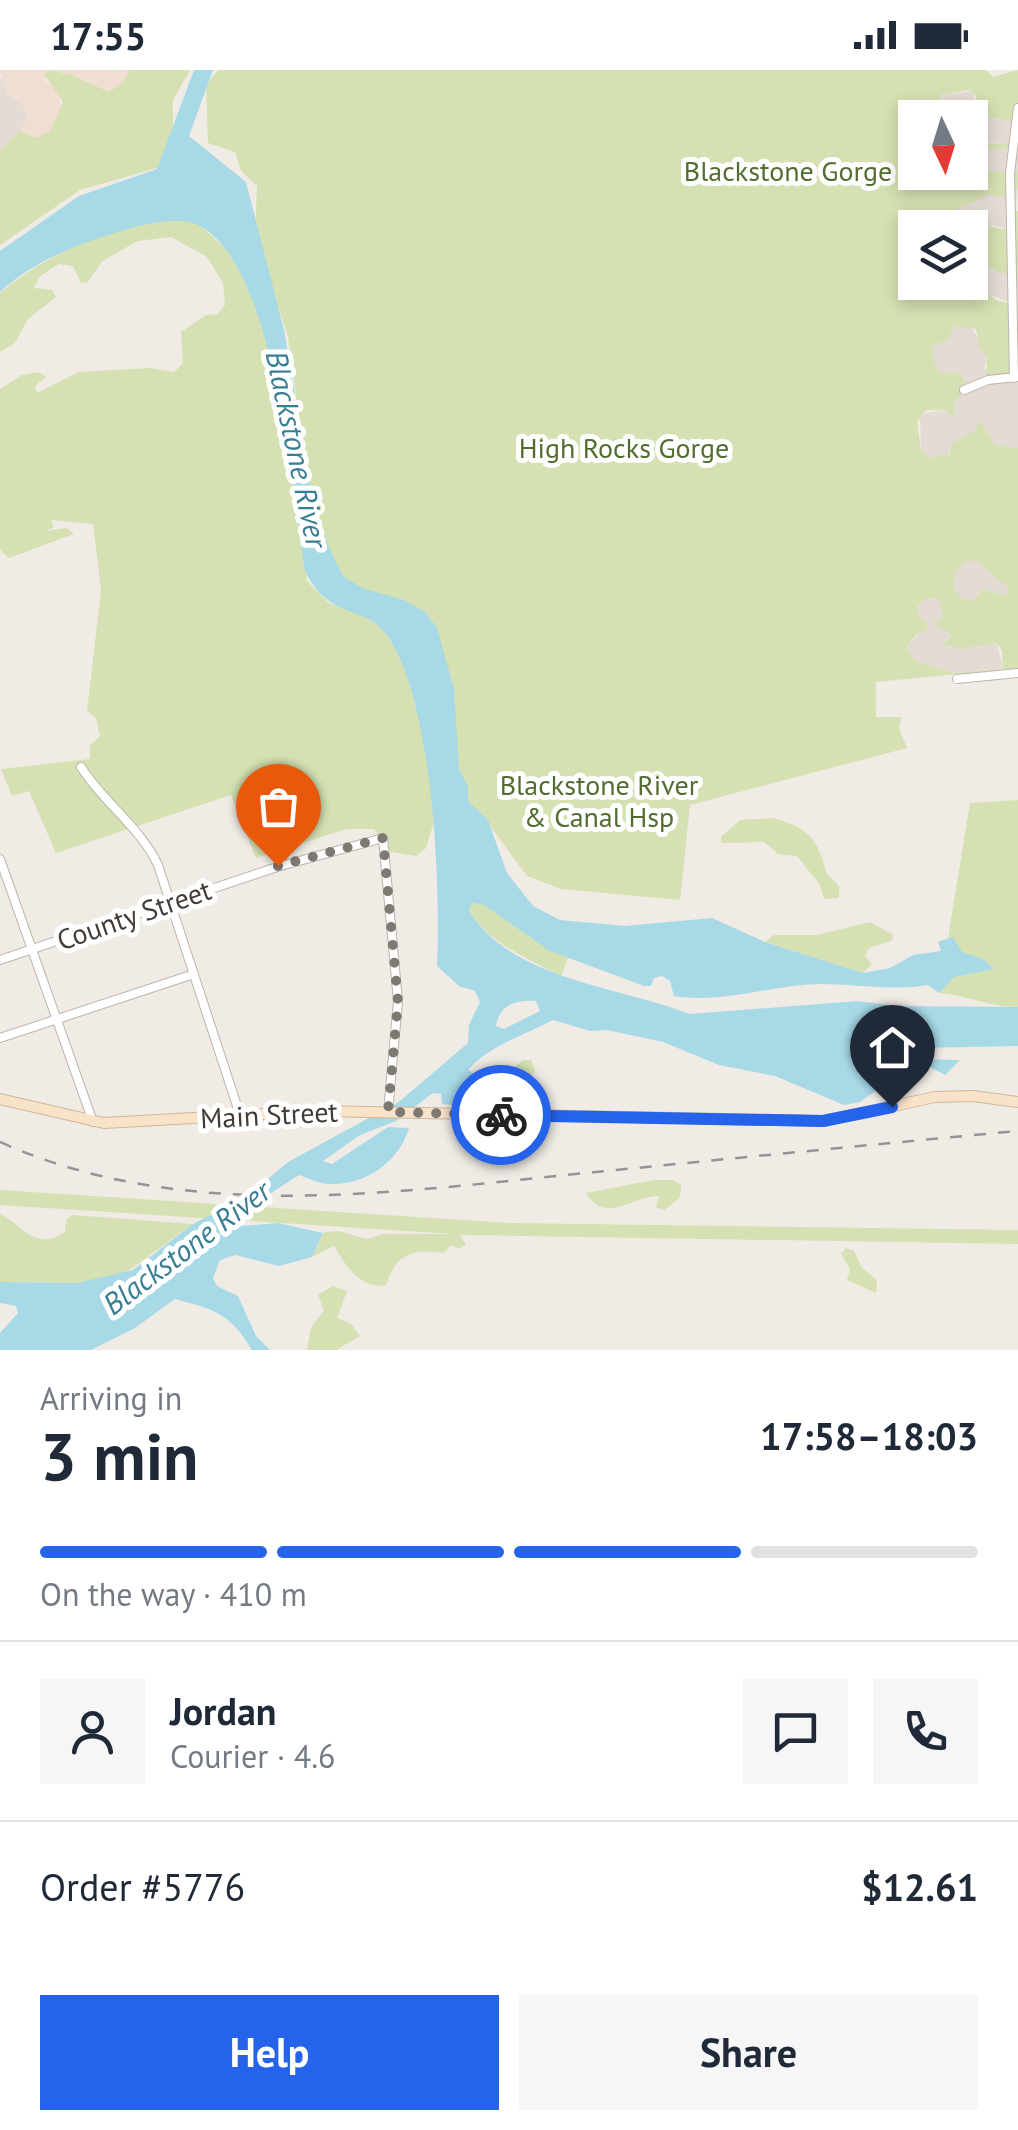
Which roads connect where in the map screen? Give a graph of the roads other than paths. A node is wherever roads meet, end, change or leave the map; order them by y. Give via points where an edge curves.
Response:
1 (1018, 108) edge
2 (1016, 378) edge
3 (964, 390) dead end
4 (1018, 673) edge
5 (957, 679) dead end
6 (81, 767) dead end
7 (0, 859) edge
8 (4, 887) edge
9 (170, 902) junction
10 (30, 949) junction
11 (0, 960) edge
12 (194, 974) junction
13 (56, 1020) junction
14 (0, 1038) edge
15 (0, 1098) edge
16 (1018, 1102) edge
17 (388, 1109) junction
18 (240, 1116) junction
19 (92, 1122) junction

1 - 2 street via 1010,173
2 - 3 street
4 - 5 street
6 - 9 street via 145,841
7 - 8 street
8 - 10 street
9 - 10 street, County Street
9 - 12 street
9 - 17 street, County Street via 383,838 398,1002
10 - 11 street, County Street
10 - 13 street
12 - 13 street
12 - 18 street
13 - 14 street
13 - 19 street
15 - 19 main road, Main Street
16 - 17 main road, Main Street via 935,1097 823,1121
17 - 18 main road, Main Street
18 - 19 main road, Main Street

